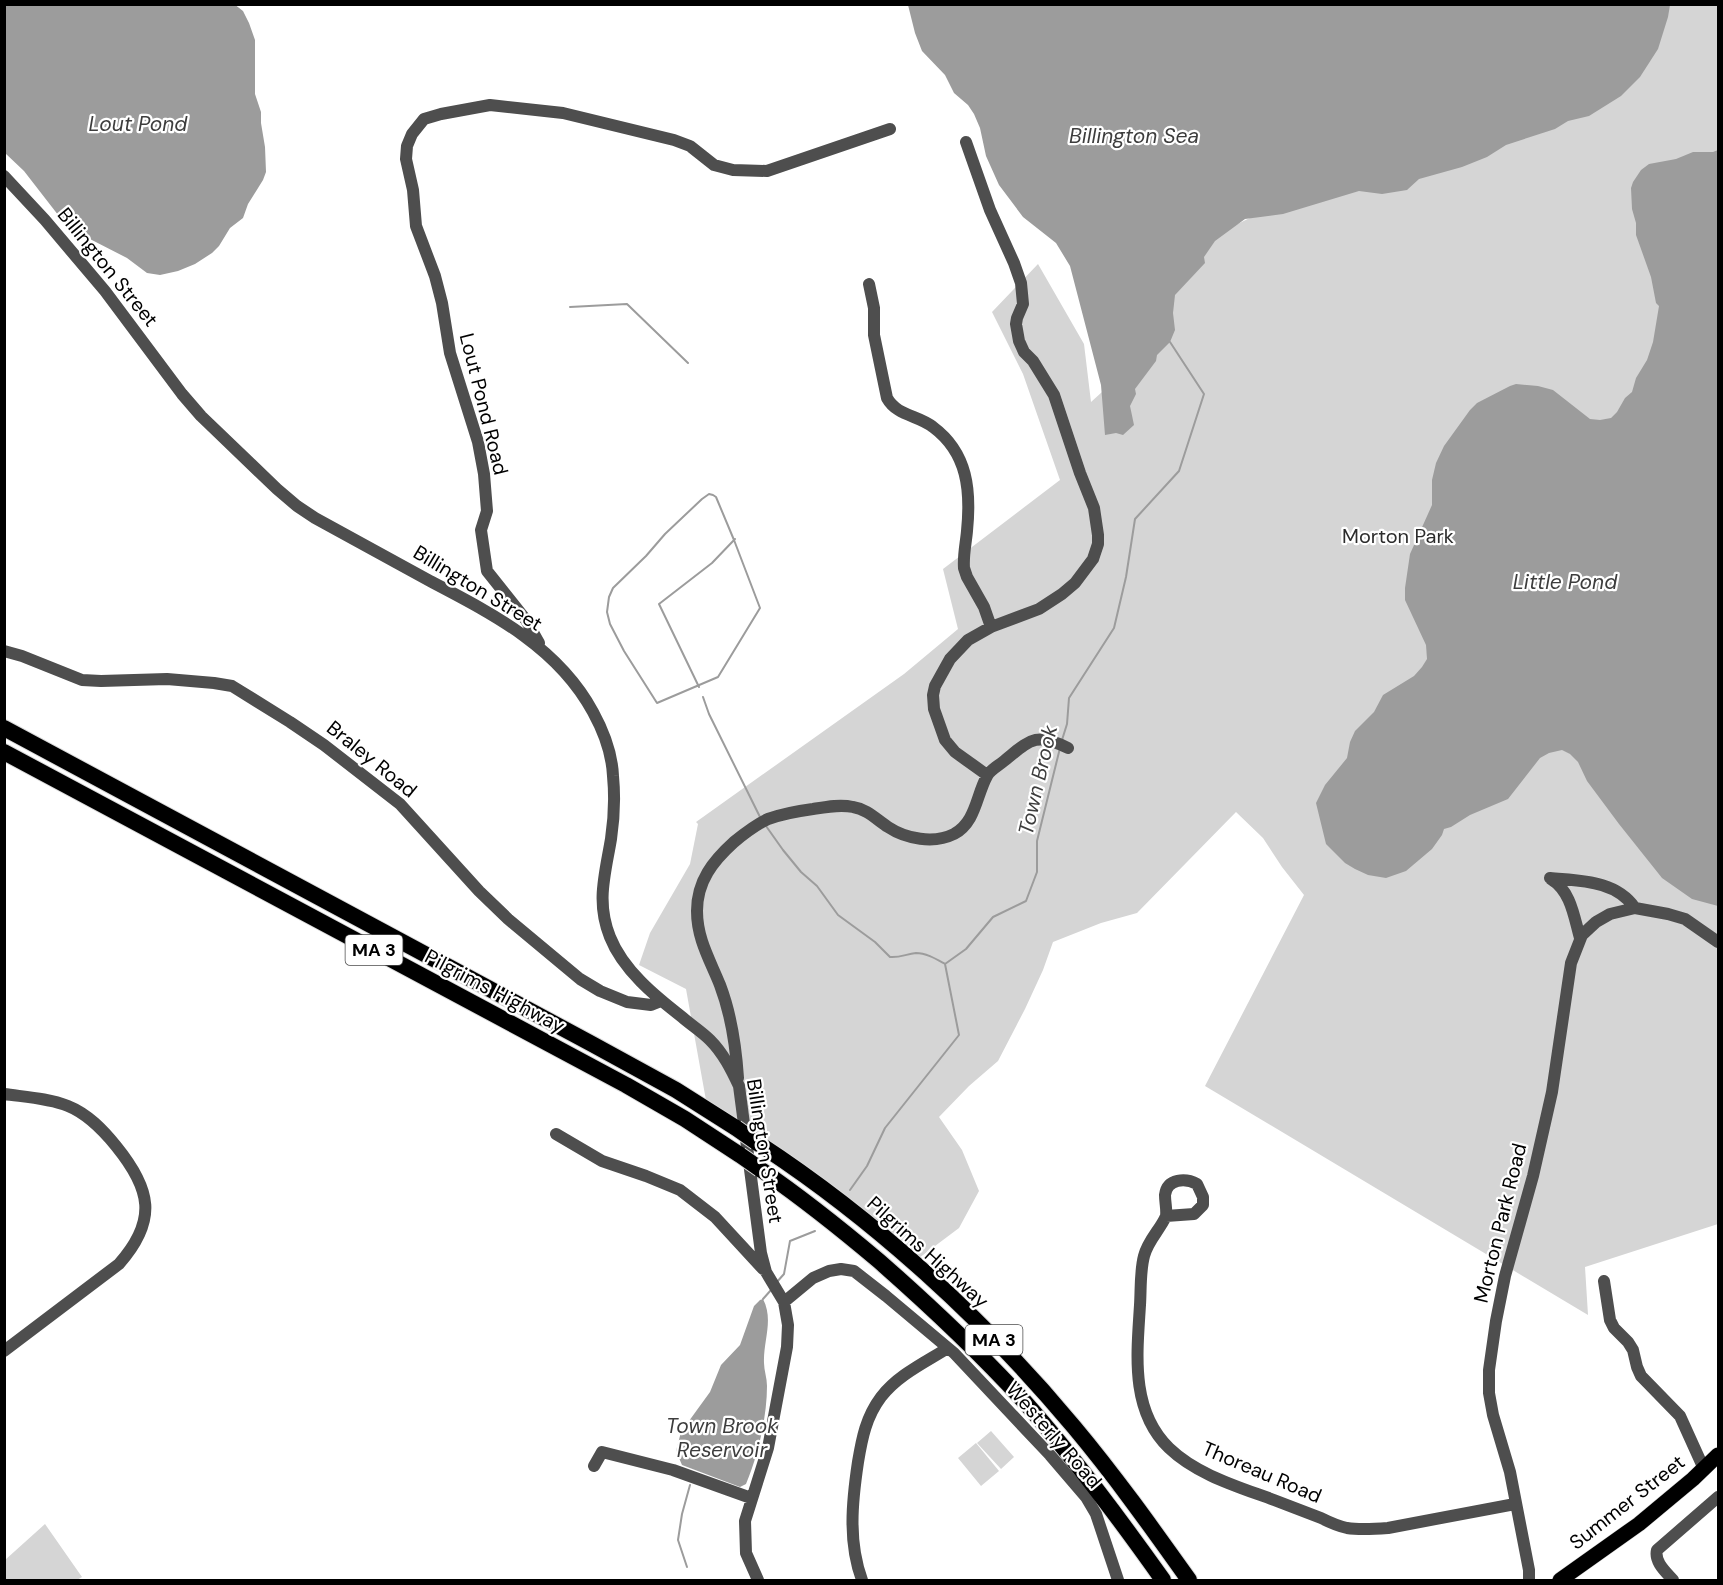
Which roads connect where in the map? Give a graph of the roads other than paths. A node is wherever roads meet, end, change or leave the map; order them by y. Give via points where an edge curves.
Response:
1 (890, 129) dead end
2 (966, 142) dead end
3 (4, 176) edge
4 (869, 284) dead end
5 (991, 627) junction
6 (543, 649) junction
7 (4, 651) edge
8 (4, 728) edge
9 (1062, 745) dead end
10 (4, 752) edge
11 (987, 775) junction
12 (1635, 908) junction
13 (1580, 938) junction
14 (1719, 942) edge
15 (661, 1000) junction
16 (739, 1086) junction
17 (4, 1094) edge
18 (556, 1134) dead end
19 (1166, 1216) dead end
20 (768, 1275) junction
21 (1604, 1281) dead end
22 (782, 1299) junction
23 (948, 1348) junction
24 (4, 1351) edge
25 (1719, 1455) edge
26 (594, 1466) dead end
27 (1704, 1468) junction
28 (1719, 1497) edge
29 (751, 1498) junction
30 (1515, 1504) junction
31 (758, 1581) edge
32 (862, 1581) edge
33 (1118, 1581) edge
34 (1163, 1581) edge
35 (1189, 1581) edge
36 (1529, 1581) edge
37 (1560, 1581) edge
38 (1673, 1581) edge

1 - 6 street, Lout Pond Road via 767,171 714,165 690,146 674,140 573,115 489,105 424,119 412,134 406,159 416,226 435,276 450,353 484,474 487,511 481,530 488,571
2 - 5 street via 1021,283 1023,304 1016,324 1019,341 1054,395 1098,526 1096,553 1075,584 1039,609
3 - 6 street, Billington Street via 105,291 201,416 277,489 315,518 487,612
4 - 5 street via 873,332 887,398 898,411 939,432 965,472 969,503 964,568
5 - 11 street via 955,652 933,692 945,740
6 - 15 street, Billington Street via 583,694 609,749 614,795 602,899 605,923 618,953
7 - 15 street, Braley Road via 81,680 167,679 232,686 324,745 400,804 479,891 580,979 627,1002 651,1005
8 - 35 highway, Pilgrims Highway / MA 3, bridge via 676,1090 792,1165 891,1244 992,1338 1073,1426
9 - 11 street via 1040,739 1023,745
10 - 34 highway, Pilgrims Highway / MA 3, bridge via 626,1085 780,1182 853,1239 982,1357 1065,1449
11 - 16 street via 968,821 954,834 938,839 916,838 897,832 861,808 851,806 806,810 764,821 713,863 702,881 698,925 726,1005
12 - 13 street, Morton Park Road via 1602,917
12 - 13 street via 1628,899 1602,884 1550,878 1567,896
12 - 14 street via 1685,919
13 - 30 street, Morton Park Road via 1571,963 1552,1092 1505,1276 1489,1370 1493,1415
15 - 16 street, Billington Street via 710,1040 729,1064
16 - 20 street, Billington Street via 757,1230
17 - 24 street via 68,1106 87,1116 137,1173 145,1208 137,1240 119,1264
18 - 20 street via 602,1161 680,1190 715,1217
19 - 30 street, Thoreau Road via 1144,1255 1137,1376 1143,1405 1168,1448 1230,1484 1344,1528 1388,1528
20 - 22 street, Billington Street
21 - 27 street via 1614,1328 1633,1350 1641,1376 1680,1416
22 - 23 street, Westerly Road via 829,1271 854,1271
22 - 29 street, Billington Street via 787,1347 768,1448
23 - 32 street via 892,1385 868,1417 852,1508 854,1546
23 - 33 street, Westerly Road via 1086,1497 1096,1514
25 - 27 main road, Summer Street
26 - 29 street via 602,1452 673,1470
27 - 37 main road, Summer Street via 1639,1524
28 - 38 street via 1657,1551 1657,1560
29 - 31 street, Billington Street via 745,1542
30 - 36 street, Morton Park Road

